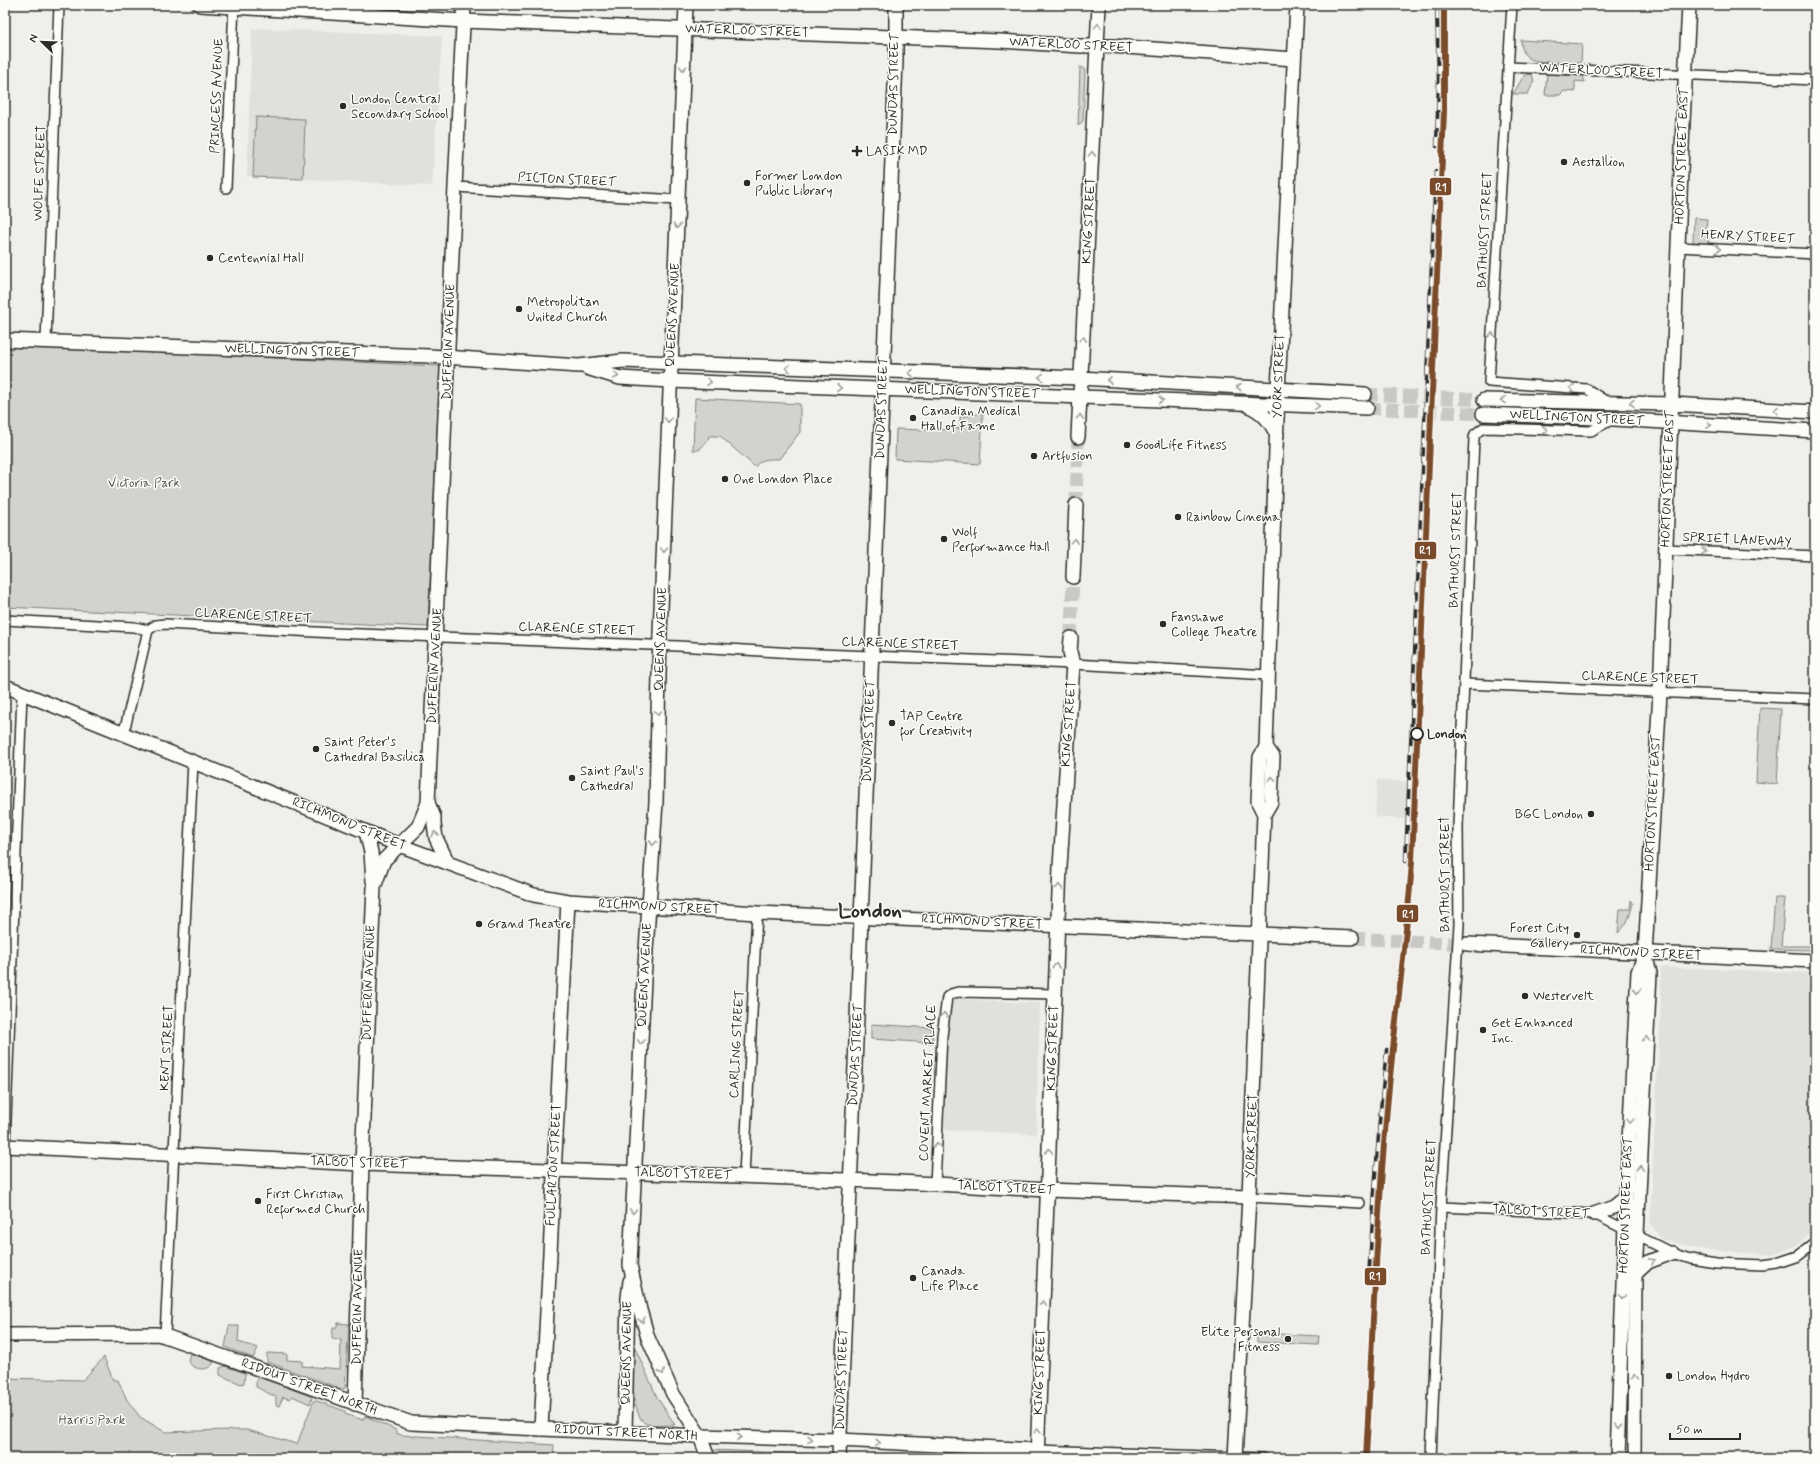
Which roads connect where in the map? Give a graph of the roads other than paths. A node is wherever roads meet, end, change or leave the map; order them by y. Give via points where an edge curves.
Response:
1 (59, 5) edge
2 (200, 5) edge
3 (464, 5) edge
4 (686, 5) edge
5 (896, 5) edge
6 (1099, 5) edge
7 (1297, 5) edge
8 (1512, 5) edge
9 (1689, 5) edge
10 (234, 6) edge
11 (463, 21) junction
12 (685, 29) junction
13 (896, 37) junction
14 (1097, 46) junction
15 (1294, 59) junction
16 (1508, 67) junction
17 (1686, 75) junction
18 (1815, 80) edge
19 (455, 187) junction
20 (226, 188) dead end
21 (678, 200) junction
22 (1679, 247) junction
23 (1815, 254) edge
24 (5, 340) edge
25 (46, 341) junction
26 (448, 358) junction
27 (671, 363) junction
28 (579, 366) junction
29 (883, 372) junction
30 (1080, 378) junction
31 (670, 381) junction
32 (882, 390) junction
33 (1278, 390) junction
34 (1365, 394) tunnel mouth
35 (1080, 396) junction
36 (1484, 400) tunnel mouth
37 (1607, 402) junction
38 (1246, 404) junction
39 (1672, 404) junction
40 (1278, 405) junction
41 (1367, 408) tunnel mouth
42 (1815, 412) edge
43 (1483, 414) tunnel mouth
44 (1614, 419) junction
45 (1670, 422) junction
46 (1815, 431) edge
47 (1277, 435) junction
48 (1078, 438) tunnel mouth
49 (1076, 505) tunnel mouth
50 (1665, 549) junction
51 (1812, 556) edge
52 (1073, 577) tunnel mouth
53 (5, 620) edge
54 (148, 630) junction
55 (436, 637) junction
56 (1071, 638) tunnel mouth
57 (660, 646) junction
58 (871, 655) junction
59 (1073, 664) junction
60 (1269, 675) junction
61 (1464, 684) junction
62 (5, 686) edge
63 (1660, 692) junction
64 (22, 693) junction
65 (1815, 699) edge
66 (122, 733) junction
67 (193, 762) junction
68 (428, 803) junction
69 (366, 832) junction
70 (399, 845) junction
71 (448, 863) junction
72 (374, 887) junction
73 (568, 901) junction
74 (648, 905) junction
75 (757, 913) junction
76 (862, 917) junction
77 (1058, 926) junction
78 (1260, 934) junction
79 (1352, 938) tunnel mouth
80 (1467, 944) tunnel mouth
81 (1645, 954) junction
82 (1815, 961) edge
83 (1055, 994) junction
84 (5, 1146) edge
85 (5, 1152) edge
86 (175, 1155) junction
87 (362, 1164) junction
88 (554, 1170) junction
89 (635, 1172) junction
90 (744, 1176) junction
91 (850, 1180) junction
92 (935, 1184) junction
93 (1047, 1190) junction
94 (1249, 1197) junction
95 (1626, 1197) junction
96 (1360, 1203) dead end
97 (1441, 1207) junction
98 (1594, 1214) junction
99 (1625, 1230) junction
100 (1636, 1235) junction
101 (1815, 1243) edge
102 (1672, 1254) junction
103 (632, 1273) junction
104 (1635, 1274) junction
105 (5, 1335) edge
106 (165, 1336) junction
107 (356, 1404) junction
108 (541, 1429) junction
109 (625, 1432) junction
110 (700, 1436) junction
111 (839, 1440) junction
112 (1037, 1454) edge
113 (1236, 1457) edge
114 (708, 1458) edge
115 (839, 1458) edge
116 (1262, 1458) edge
117 (1431, 1458) edge
118 (1616, 1458) edge
119 (1634, 1458) edge

1 - 25 street, WOLFE STREET
2 - 10 main road, WATERLOO STREET
3 - 11 main road, DUFFERIN AVENUE
4 - 12 main road, QUEENS AVENUE
5 - 13 main road, DUNDAS STREET
14 -> 6 main road, KING STREET
7 - 15 main road, YORK STREET
8 - 16 street, BATHURST STREET
9 - 17 main road, HORTON STREET EAST
10 - 11 main road, WATERLOO STREET
10 - 20 street, PRINCESS AVENUE
11 - 12 main road, WATERLOO STREET
11 - 19 main road, DUFFERIN AVENUE
12 - 13 main road, WATERLOO STREET
12 -> 21 main road, QUEENS AVENUE
13 - 14 main road, WATERLOO STREET
13 - 29 main road, DUNDAS STREET
14 - 15 main road, WATERLOO STREET
30 -> 14 main road, KING STREET
15 - 33 main road, YORK STREET
16 - 17 street, WATERLOO STREET
37 -> 16 street, BATHURST STREET via 1587,389 1489,382
17 - 18 street, WATERLOO STREET
17 - 22 main road, HORTON STREET EAST
19 - 21 street, PICTON STREET
19 - 26 main road, DUFFERIN AVENUE
21 -> 27 main road, QUEENS AVENUE
22 -> 23 street, HENRY STREET
22 - 39 main road, HORTON STREET EAST
24 - 25 main road, WELLINGTON STREET
25 - 26 main road, WELLINGTON STREET
26 - 28 main road, WELLINGTON STREET
26 - 55 main road, DUFFERIN AVENUE
27 - 28 main road, WELLINGTON STREET via 623,362
29 -> 27 main road, WELLINGTON STREET
27 - 31 main road, QUEENS AVENUE
28 -> 31 main road, WELLINGTON STREET via 620,378
30 -> 29 main road, WELLINGTON STREET
29 - 32 main road, DUNDAS STREET
33 -> 30 main road, WELLINGTON STREET
30 - 35 main road, KING STREET
31 -> 32 main road, WELLINGTON STREET
31 -> 57 main road, QUEENS AVENUE
32 - 35 main road, WELLINGTON STREET
32 - 58 main road, DUNDAS STREET
33 - 34 main road, WELLINGTON STREET
33 - 40 main road, YORK STREET
35 -> 38 main road, WELLINGTON STREET
48 -> 35 main road, KING STREET
37 -> 36 main road, WELLINGTON STREET
39 -> 37 main road, WELLINGTON STREET
38 - 40 main road, WELLINGTON STREET
38 - 47 main road via 1264,415
42 -> 39 main road, WELLINGTON STREET
39 - 45 main road, HORTON STREET EAST
40 -> 41 main road, WELLINGTON STREET
40 - 47 main road, YORK STREET
43 - 44 main road, WELLINGTON STREET
44 - 45 main road, WELLINGTON STREET
61 -> 44 street, BATHURST STREET via 1474,438 1479,430 1487,428 1591,431
45 -> 46 main road, WELLINGTON STREET
45 - 50 main road, HORTON STREET EAST
47 - 60 main road, YORK STREET
52 -> 49 main road
50 -> 51 street, SPRIET LANEWAY
50 - 63 main road, HORTON STREET EAST
53 - 54 street via 134,626
54 - 55 street, CLARENCE STREET via 156,625 165,624
54 - 66 street
55 - 57 street, CLARENCE STREET
55 - 68 main road, DUFFERIN AVENUE
56 - 59 main road, KING STREET via 1070,652
57 - 58 street, CLARENCE STREET
57 -> 74 main road, QUEENS AVENUE via 656,802
58 - 59 street, CLARENCE STREET
58 - 76 main road, DUNDAS STREET
59 - 60 street, CLARENCE STREET
77 -> 59 main road, KING STREET
60 - 78 main road, YORK STREET via 1266,747 1260,757 1258,802 1264,814
61 - 63 street, CLARENCE STREET
61 - 97 street, BATHURST STREET via 1458,832 1459,925
62 - 64 main road, RICHMOND STREET
63 - 65 street, CLARENCE STREET
63 - 81 main road, HORTON STREET EAST
64 - 66 main road, RICHMOND STREET
64 - 84 street
66 - 67 main road, RICHMOND STREET
67 - 69 main road, RICHMOND STREET
67 - 86 street, KENT STREET
68 - 70 main road, DUFFERIN AVENUE via 418,827
71 -> 68 main road via 436,838 434,817
69 - 70 main road, RICHMOND STREET
69 - 72 main road via 371,852
70 - 71 main road, RICHMOND STREET
70 - 72 main road, DUFFERIN AVENUE via 384,860
71 - 73 main road, RICHMOND STREET via 534,895
72 - 87 main road, DUFFERIN AVENUE
73 - 74 main road, RICHMOND STREET
73 - 88 main road, FULLARTON STREET
74 - 75 main road, RICHMOND STREET
74 -> 89 main road, QUEENS AVENUE
75 - 76 main road, RICHMOND STREET
75 - 90 street, CARLING STREET
76 - 77 main road, RICHMOND STREET
76 - 91 main road, DUNDAS STREET
77 - 78 main road, RICHMOND STREET
83 -> 77 main road, KING STREET
78 - 79 main road, RICHMOND STREET
78 - 94 main road, YORK STREET
80 - 81 main road, RICHMOND STREET
81 - 82 main road, RICHMOND STREET
81 -> 95 main road, HORTON STREET EAST via 1638,972
100 -> 81 main road, HORTON STREET EAST via 1650,973
92 -> 83 street, COVENT MARKET PLACE via 946,997 958,992
93 -> 83 main road, KING STREET
84 - 85 main road
84 - 86 main road, TALBOT STREET
86 - 87 main road, TALBOT STREET
86 - 106 street, KENT STREET
87 - 88 main road, TALBOT STREET
87 - 107 main road, DUFFERIN AVENUE
88 - 89 main road, TALBOT STREET
88 - 108 main road, FULLARTON STREET
89 - 90 main road, TALBOT STREET
89 -> 103 main road, QUEENS AVENUE via 630,1265
90 - 91 main road, TALBOT STREET
91 - 92 main road, TALBOT STREET
91 - 111 main road, DUNDAS STREET
92 - 93 main road, TALBOT STREET
93 - 94 main road, TALBOT STREET
112 -> 93 main road, KING STREET
94 - 96 street, TALBOT STREET
94 - 113 main road, YORK STREET
95 - 98 main road via 1614,1207
95 - 99 main road, HORTON STREET EAST
97 - 98 street, TALBOT STREET
97 - 117 street, BATHURST STREET
98 - 99 street, TALBOT STREET
99 - 100 street, TALBOT STREET
99 -> 118 main road, HORTON STREET EAST
100 - 102 street, TALBOT STREET
100 - 104 main road, HORTON STREET EAST
101 - 102 street, TALBOT STREET via 1798,1256 1770,1265 1716,1264
104 -> 102 main road via 1648,1262
103 - 109 main road, QUEENS AVENUE via 628,1298
103 -> 110 main road, QUEENS AVENUE via 650,1344 674,1394
119 -> 104 main road, HORTON STREET EAST
105 - 106 main road, RIDOUT STREET NORTH
106 - 107 main road, RIDOUT STREET NORTH
107 - 108 main road, RIDOUT STREET NORTH via 412,1423
108 - 109 main road, RIDOUT STREET NORTH
109 - 110 main road, RIDOUT STREET NORTH
110 -> 111 main road, RIDOUT STREET NORTH
110 - 114 main road, QUEENS AVENUE
111 -> 112 main road, RIDOUT STREET NORTH
111 - 115 main road, DUNDAS STREET
112 - 113 street, RIDOUT STREET NORTH
113 - 116 street, RIDOUT STREET NORTH

